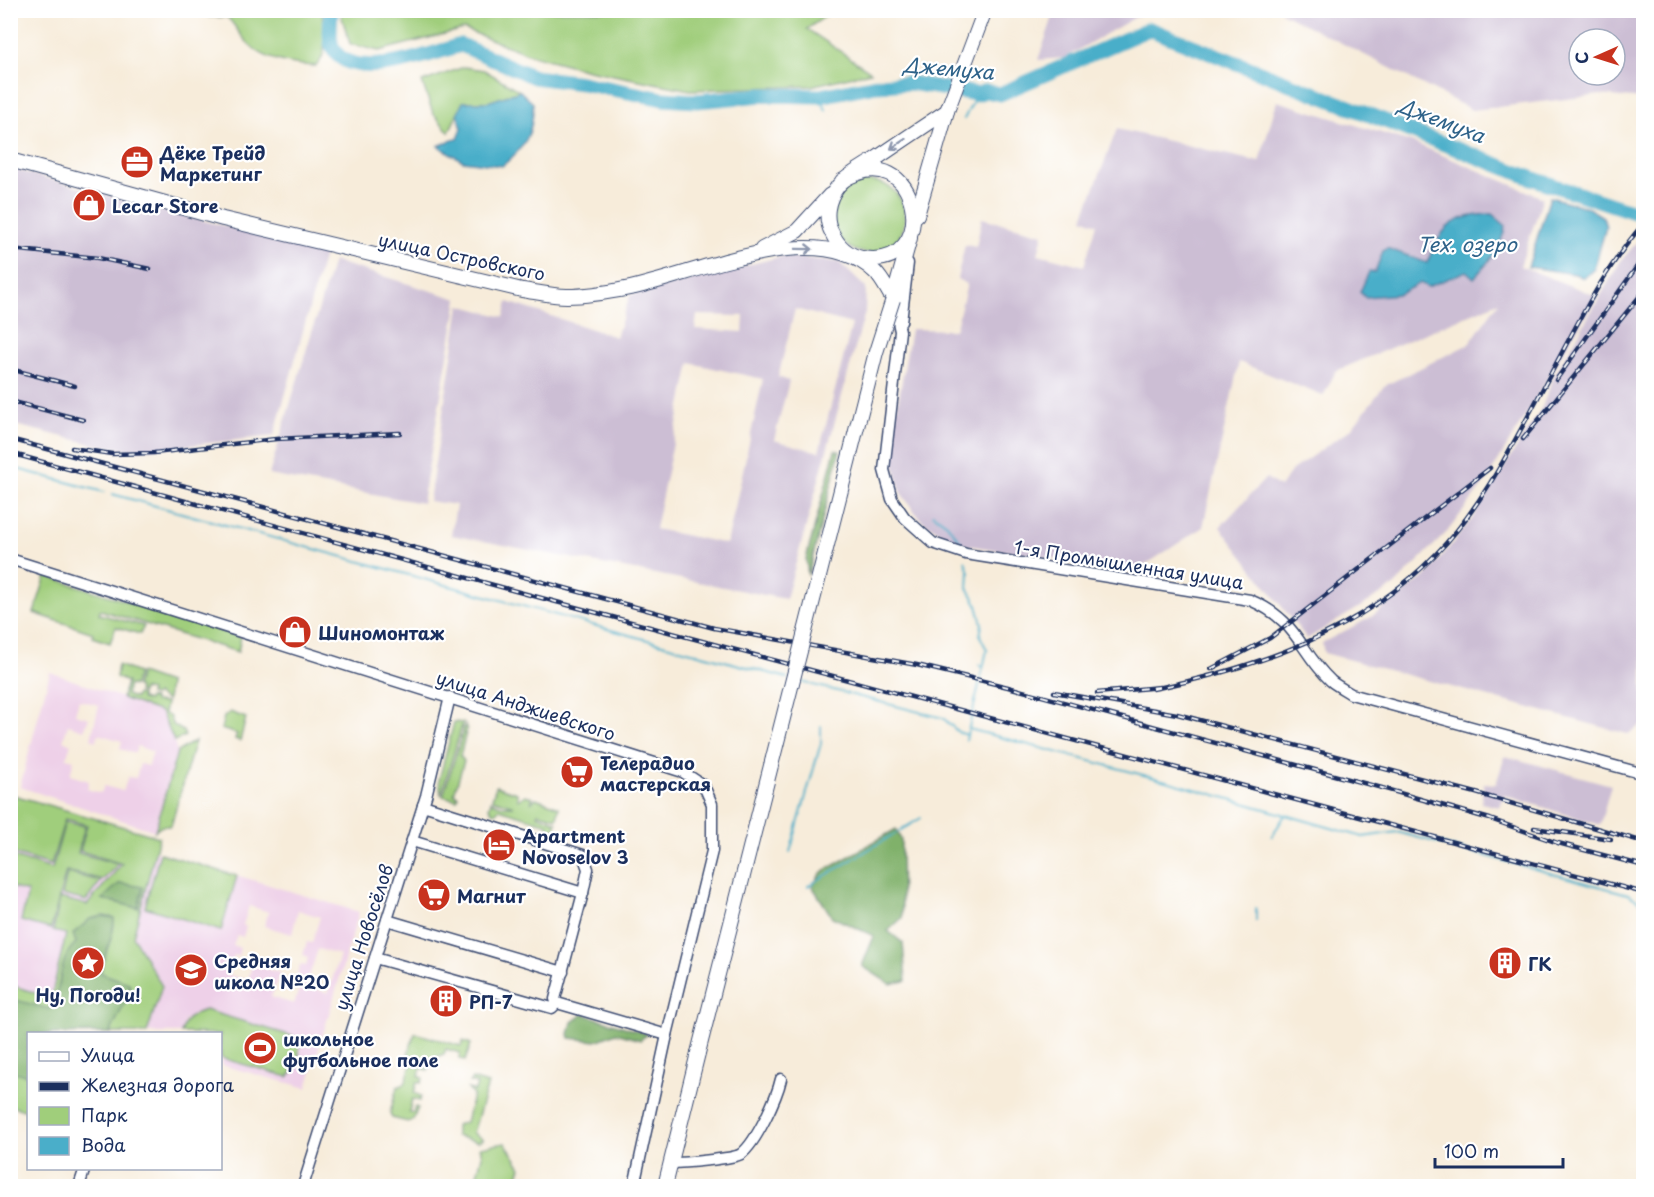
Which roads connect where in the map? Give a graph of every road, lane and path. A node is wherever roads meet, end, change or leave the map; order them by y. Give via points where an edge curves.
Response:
1 (985, 10) edge
2 (947, 109) junction
3 (10, 160) edge
4 (840, 184) junction
5 (912, 229) junction
6 (746, 256) junction
7 (851, 256) junction
8 (892, 299) junction
9 (900, 331) junction
10 (10, 559) edge
11 (450, 697) junction
12 (1644, 774) edge
13 (423, 806) junction
14 (412, 840) junction
15 (583, 893) junction
16 (387, 920) junction
17 (375, 958) junction
18 (562, 972) junction
19 (557, 1003) junction
20 (667, 1035) junction
21 (781, 1079) dead end
22 (671, 1163) junction
23 (84, 1170) edge
24 (79, 1186) edge
25 (303, 1186) edge
26 (634, 1186) edge
27 (665, 1186) edge

1 - 2 street
2 -> 4 street
2 - 5 street
3 - 6 street, улица Островского via 223,219 522,290 567,296 632,287
4 - 5 street via 857,173 874,171 898,180 913,201
4 - 6 street via 797,231
4 - 7 street via 829,203 828,220 833,237
5 - 7 street via 900,248 885,256
5 - 8 street
5 - 9 street
6 -> 7 street, улица Островского via 796,248
7 - 8 street, улица Островского via 874,271
8 - 9 street, 1-я Промышленная улица
8 - 22 street, bridge
9 - 12 street, 1-я Промышленная улица via 884,470 892,500 905,518 933,543 966,554 1250,600 1284,621 1332,681 1351,694
10 - 11 street, улица Анджиевского
11 - 13 street, улица Новосёлов
11 - 20 street, улица Анджиевского via 683,772 704,786 714,815 712,851
13 - 14 street, улица Новосёлов
13 - 15 street via 582,855 588,869
14 - 15 street
14 - 16 street, улица Новосёлов
15 - 18 street
16 - 17 street, улица Новосёлов
16 - 18 street
17 - 19 street via 552,1008
17 - 25 street, улица Новосёлов
18 - 19 street
19 - 20 street
20 - 26 street, улица Анджиевского
21 - 22 street via 778,1093 740,1155
22 - 27 street
23 - 24 street

